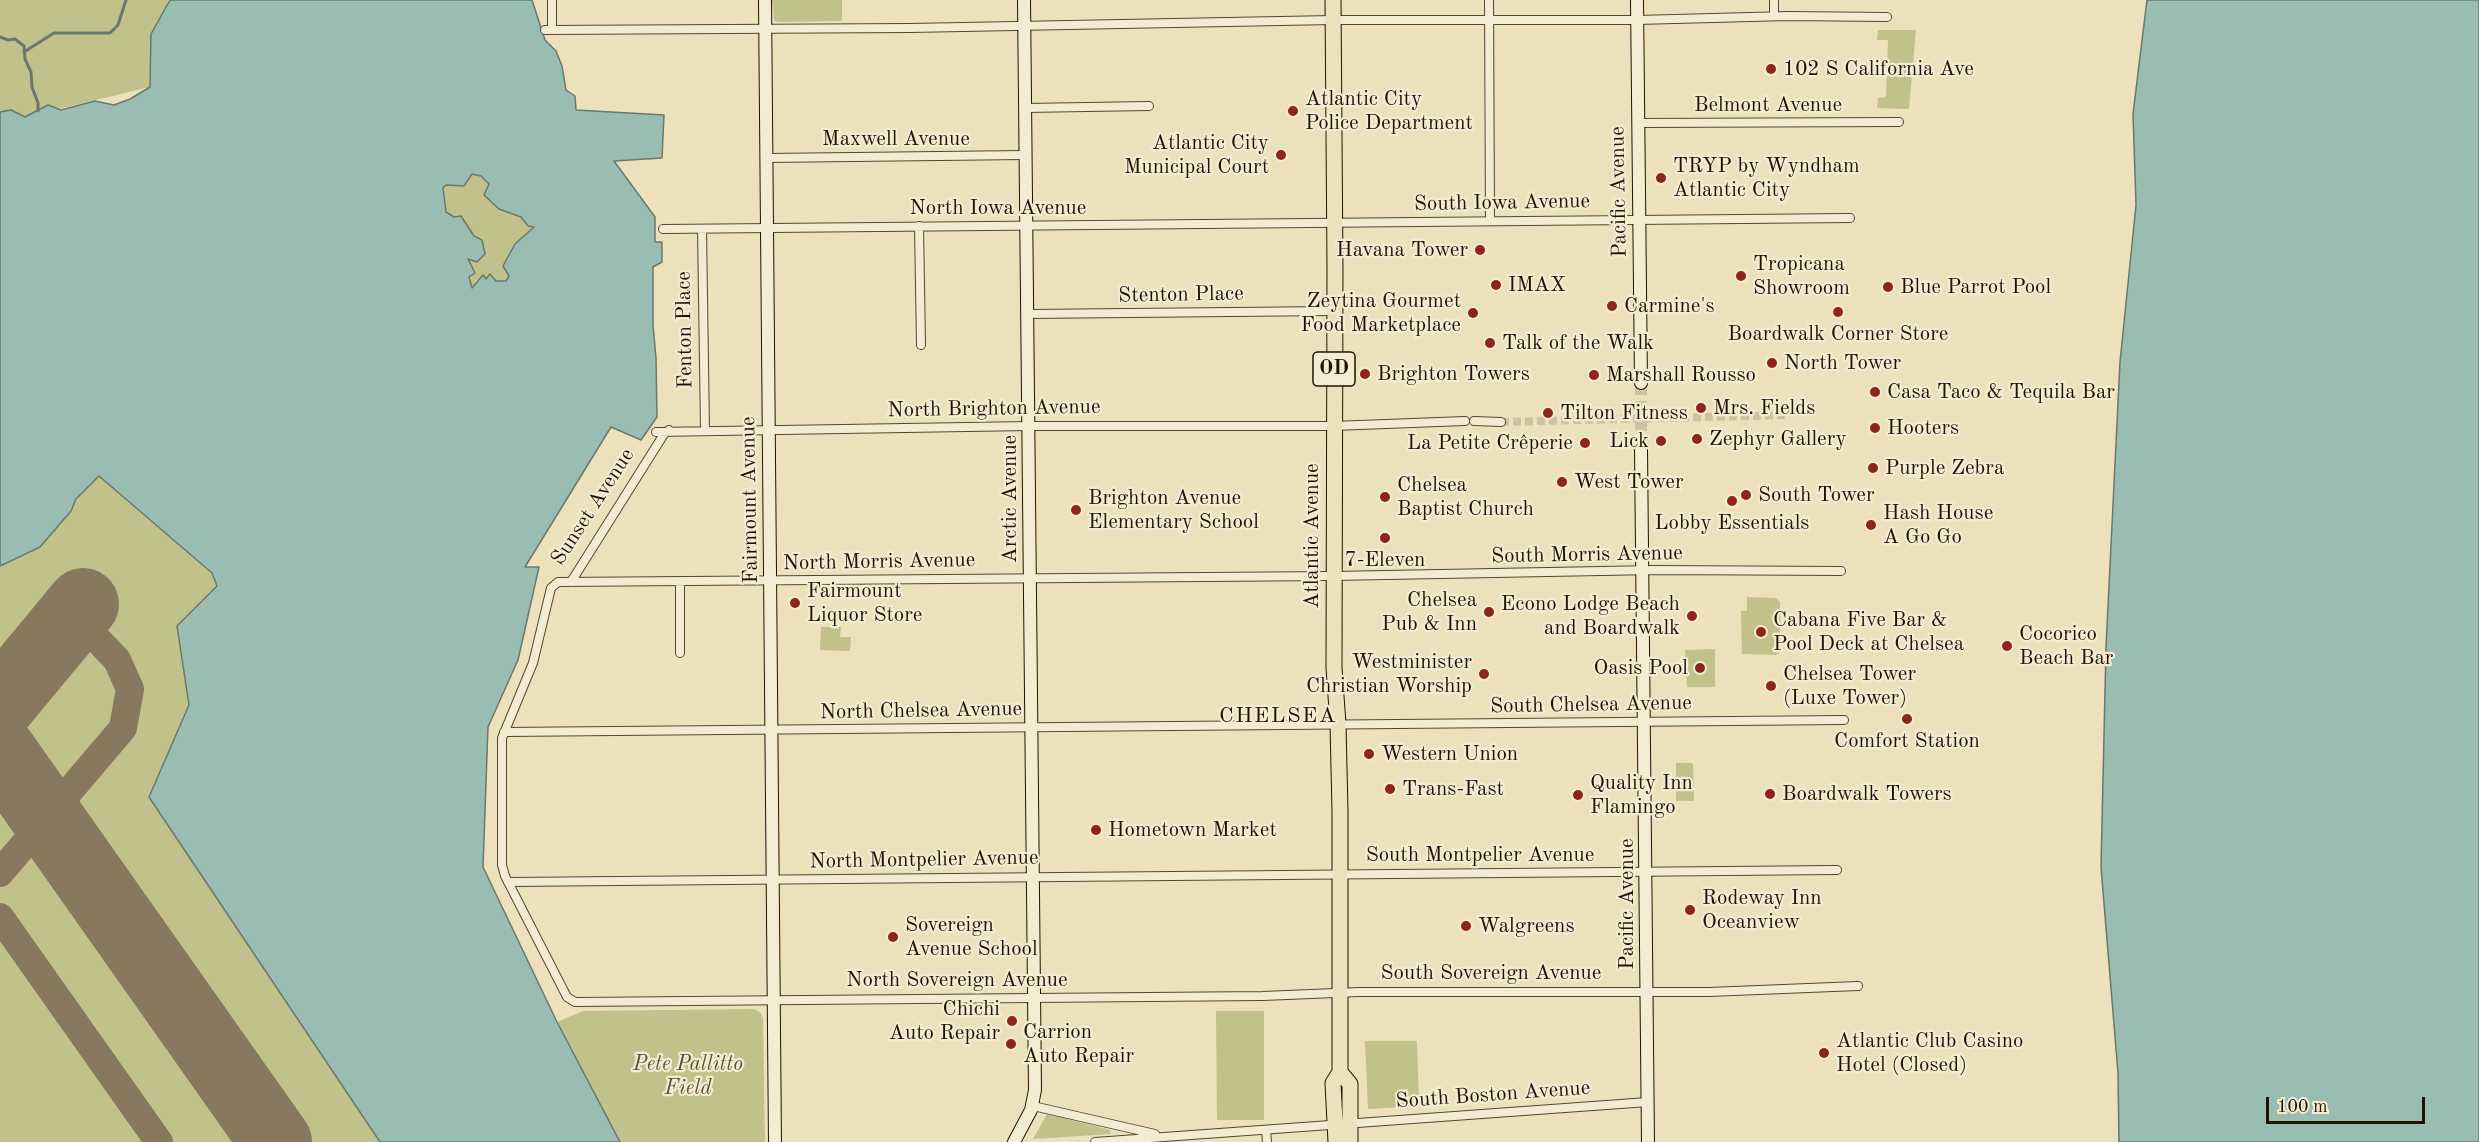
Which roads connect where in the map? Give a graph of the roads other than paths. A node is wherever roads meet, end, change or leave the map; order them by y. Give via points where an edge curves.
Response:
1 (552, 0) edge
2 (765, 0) edge
3 (1024, 0) edge
4 (1333, 0) edge
5 (1489, 0) edge
6 (1637, 0) edge
7 (1774, 0) edge
8 (1774, 16) junction
9 (1887, 17) dead end
10 (1334, 20) junction
11 (1637, 20) junction
12 (1489, 21) junction
13 (1024, 26) junction
14 (765, 29) junction
15 (1149, 106) dead end
16 (1025, 108) junction
17 (1899, 122) dead end
18 (1638, 123) junction
19 (1025, 155) junction
20 (766, 158) junction
21 (1850, 218) dead end
22 (1639, 219) junction
23 (1490, 221) junction
24 (1334, 223) junction
25 (919, 226) junction
26 (1026, 226) junction
27 (663, 229) dead end
28 (702, 229) junction
29 (765, 229) junction
30 (1334, 311) junction
31 (1028, 314) junction
32 (921, 345) dead end
33 (1641, 383) tunnel mouth
34 (1501, 422) tunnel mouth
35 (1029, 426) junction
36 (1333, 426) junction
37 (669, 430) junction
38 (705, 430) junction
39 (769, 430) junction
40 (656, 432) dead end
41 (1641, 449) tunnel mouth
42 (1643, 570) junction
43 (1841, 571) dead end
44 (1333, 576) junction
45 (1030, 578) junction
46 (770, 581) junction
47 (570, 582) junction
48 (680, 582) junction
49 (680, 653) dead end
50 (1844, 720) dead end
51 (1644, 722) junction
52 (1338, 724) junction
53 (1032, 728) junction
54 (771, 731) junction
55 (504, 732) junction
56 (1837, 870) dead end
57 (1646, 872) junction
58 (1339, 875) junction
59 (1033, 878) junction
60 (773, 880) junction
61 (508, 882) junction
62 (1858, 986) dead end
63 (1647, 991) junction
64 (1340, 994) junction
65 (1034, 998) junction
66 (774, 1000) junction
67 (575, 1002) joint
68 (1648, 1102) junction
69 (1033, 1106) junction
70 (1345, 1129) edge
71 (1266, 1130) junction
72 (1164, 1136) junction
73 (775, 1142) edge
74 (1014, 1142) edge
75 (1095, 1142) edge
76 (1267, 1142) edge
77 (1336, 1142) edge
78 (1648, 1142) edge

1 - 14 street via 549,30
2 - 14 street, Fairmount Avenue
3 - 13 street, Arctic Avenue
4 - 10 highway, Atlantic Avenue / OD
5 - 12 street
6 - 11 street, Pacific Avenue
7 - 8 street
8 - 9 street
8 - 11 street
10 - 12 street
10 - 13 street
10 - 24 highway, Atlantic Avenue / OD
11 - 12 street
11 - 18 street, Pacific Avenue
12 - 23 street
13 - 14 street
13 - 16 street, Arctic Avenue
14 - 20 street, Fairmount Avenue
15 - 16 street
16 - 19 street, Arctic Avenue
17 - 18 street, Belmont Avenue
18 - 22 street, Pacific Avenue
19 - 20 street, Maxwell Avenue
19 - 26 street, Arctic Avenue
20 - 29 street, Fairmount Avenue
21 - 22 street, South Iowa Avenue
22 - 23 street, South Iowa Avenue
22 - 33 street, Pacific Avenue
23 - 24 street, South Iowa Avenue
24 - 26 street, North Iowa Avenue
24 - 30 highway, Atlantic Avenue / OD
25 - 26 street, North Iowa Avenue
25 - 29 street, North Iowa Avenue
25 - 32 street
26 - 31 street, Arctic Avenue
27 - 28 street, North Iowa Avenue
28 - 29 street, North Iowa Avenue
28 - 38 street, Fenton Place
29 - 39 street, Fairmount Avenue
30 - 31 street, Stenton Place
30 - 36 highway, Atlantic Avenue / OD
31 - 35 street, Arctic Avenue
34 - 36 street, North Brighton Avenue
35 - 36 street, North Brighton Avenue
35 - 39 street, North Brighton Avenue
35 - 45 street, Arctic Avenue
36 - 44 highway, Atlantic Avenue / OD
37 - 38 street, North Brighton Avenue
37 - 40 street, North Brighton Avenue
37 - 47 street, Sunset Avenue
38 - 39 street, North Brighton Avenue
39 - 46 street, Fairmount Avenue
41 - 42 street, Pacific Avenue
42 - 43 street, South Morris Avenue
42 - 44 street, South Morris Avenue
42 - 51 street, Pacific Avenue
44 - 45 street, North Morris Avenue
44 - 52 highway, Atlantic Avenue / OD
45 - 46 street, North Morris Avenue
45 - 53 street, Arctic Avenue
46 - 48 street, North Morris Avenue
46 - 54 street, Fairmount Avenue
47 - 48 street, North Morris Avenue
47 - 55 street, Sunset Avenue via 558,582 550,588 533,663
48 - 49 street
50 - 51 street, South Chelsea Avenue
51 - 52 street, South Chelsea Avenue
51 - 57 street, Pacific Avenue
52 - 53 street, North Chelsea Avenue
52 - 58 highway, Atlantic Avenue / OD
53 - 54 street, North Chelsea Avenue
53 - 59 street, Arctic Avenue
54 - 55 street, North Chelsea Avenue
54 - 60 street, Fairmount Avenue
55 - 61 street, Sunset Avenue via 502,866
56 - 57 street, South Montpelier Avenue
57 - 58 street, South Montpelier Avenue
57 - 63 street, Pacific Avenue
58 - 59 street, North Montpelier Avenue
58 - 64 highway, Atlantic Avenue / OD
59 - 60 street, North Montpelier Avenue
59 - 65 street, Arctic Avenue
60 - 61 street, North Montpelier Avenue
60 - 66 street, Fairmount Avenue
61 - 67 street, Sunset Avenue via 567,997
62 - 63 street, South Sovereign Avenue
63 - 64 street, South Sovereign Avenue
63 - 68 street, Pacific Avenue
64 - 65 street, North Sovereign Avenue
64 - 70 highway, Atlantic Avenue / OD via 1340,1072 1333,1083
65 - 66 street, North Sovereign Avenue
65 - 69 street, Arctic Avenue
66 - 67 street, North Sovereign Avenue
66 - 73 street
68 - 70 street, South Boston Avenue
68 - 78 street, Pacific Avenue
69 - 72 street
69 - 74 street
70 - 71 street, South Boston Avenue
70 - 77 highway, OD
71 - 72 street, South Boston Avenue
71 - 76 street
72 - 75 street

